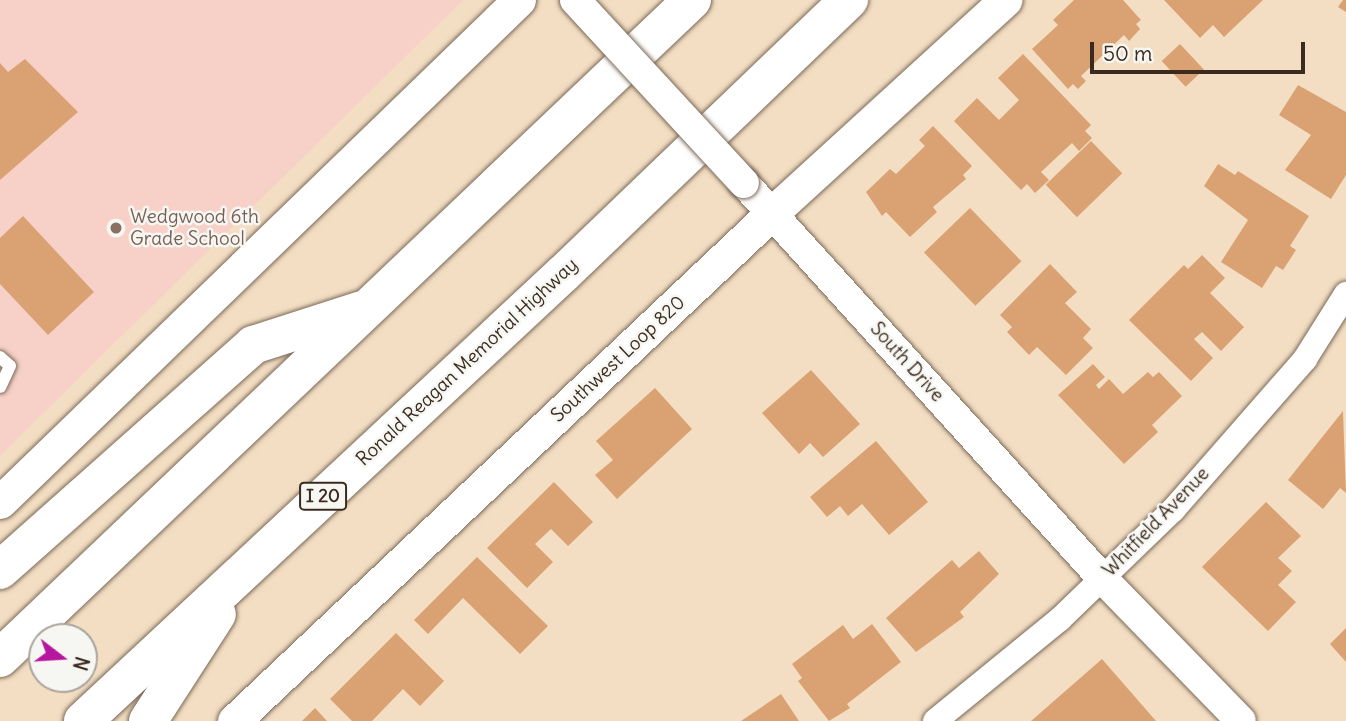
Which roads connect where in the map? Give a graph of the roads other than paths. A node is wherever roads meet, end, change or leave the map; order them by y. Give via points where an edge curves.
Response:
1 (519, 0) edge
2 (575, 0) edge
3 (692, 0) edge
4 (849, 0) edge
5 (1005, 0) edge
6 (772, 213) junction
7 (1346, 295) edge
8 (370, 307) junction
9 (0, 357) edge
10 (0, 387) edge
11 (0, 502) edge
12 (246, 567) junction
13 (0, 570) edge
14 (1102, 578) junction
15 (0, 658) edge
16 (83, 721) edge
17 (148, 721) edge
18 (234, 721) edge
19 (935, 721) edge
20 (1241, 721) edge

1 - 11 main road
2 - 6 street, South Drive, bridge
3 - 8 highway
4 - 12 highway, Ronald Reagan Memorial Highway / I 20 via 564,273
5 - 6 main road, Southwest Loop 820
6 - 14 street, South Drive
6 - 18 main road, Southwest Loop 820
7 - 14 street, Whitfield Avenue via 1305,359 1173,510
8 - 13 highway via 253,345
8 - 15 highway
9 - 10 lane via 10,366
12 - 16 highway, Ronald Reagan Memorial Highway / I 20
12 - 17 highway
14 - 19 street, Whitfield Avenue via 1060,619
14 - 20 street, South Drive

